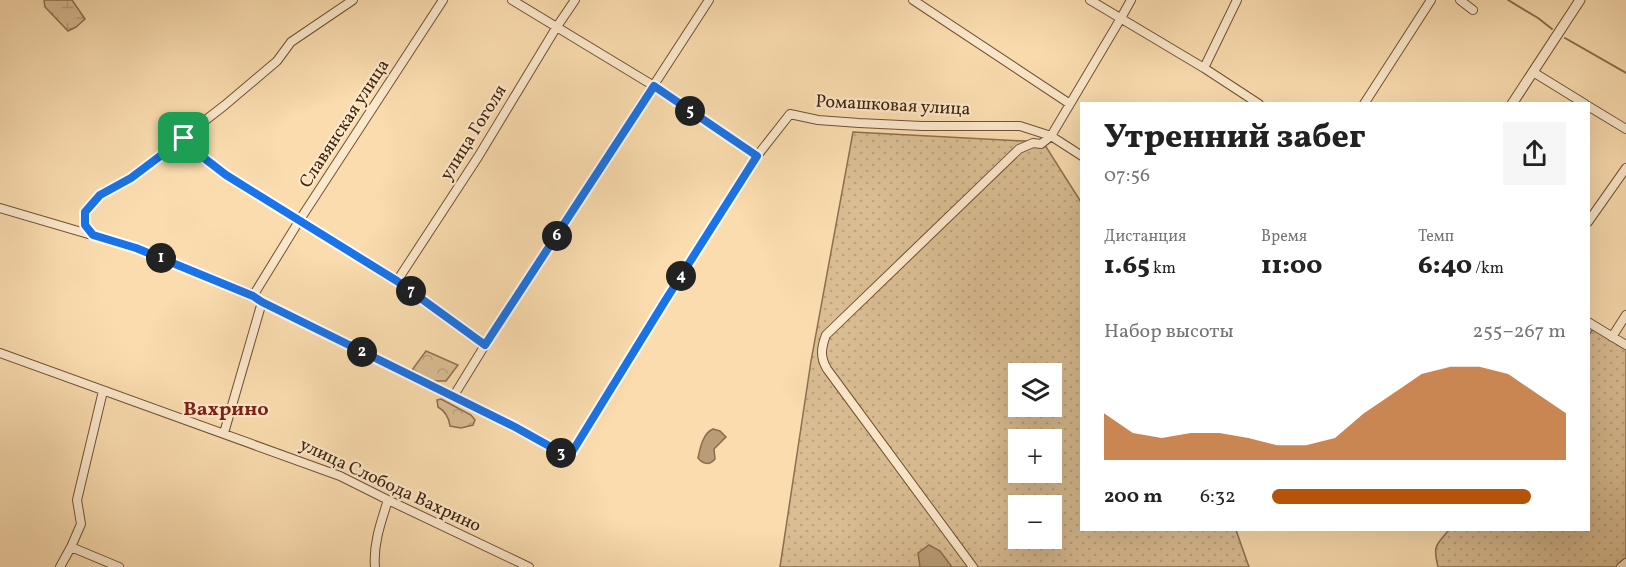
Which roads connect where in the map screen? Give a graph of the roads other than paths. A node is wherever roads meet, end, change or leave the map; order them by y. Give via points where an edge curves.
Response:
1 (353, 0) edge
2 (443, 0) edge
3 (512, 0) edge
4 (575, 0) edge
5 (709, 0) edge
6 (913, 0) edge
7 (1090, 0) edge
8 (1131, 0) edge
9 (1237, 0) edge
10 (1431, 0) edge
11 (1460, 0) edge
12 (1580, 0) edge
13 (1473, 10) dead end
14 (1121, 18) junction
15 (556, 28) junction
16 (1204, 68) junction
17 (1533, 72) junction
18 (654, 86) junction
19 (1256, 102) edge
20 (1365, 102) edge
21 (1513, 102) edge
22 (1582, 102) edge
23 (1070, 104) junction
24 (1590, 107) edge
25 (1626, 129) edge
26 (1051, 136) junction
27 (184, 138) junction
28 (1080, 155) edge
29 (757, 156) junction
30 (1626, 168) edge
31 (0, 207) edge
32 (1590, 219) edge
33 (299, 222) junction
34 (93, 235) junction
35 (397, 281) junction
36 (253, 296) junction
37 (262, 302) junction
38 (1626, 315) edge
39 (1590, 323) edge
40 (1612, 337) junction
41 (485, 345) junction
42 (1626, 345) edge
43 (0, 353) edge
44 (103, 391) junction
45 (453, 398) junction
46 (224, 433) junction
47 (388, 500) junction
48 (71, 548) junction
49 (1626, 563) edge
50 (60, 567) edge
51 (119, 567) edge
52 (375, 567) edge
53 (529, 567) edge
54 (973, 567) edge
55 (1621, 567) edge

1 - 27 street via 291,42 277,62
2 - 33 street, Славянская улица
3 - 15 street
4 - 15 street, улица Гоголя
5 - 18 street
6 - 23 street
7 - 14 street
8 - 14 street
9 - 16 street
10 - 20 street
11 - 13 street
12 - 17 street
14 - 16 street
14 - 23 street
15 - 18 street
15 - 35 street, улица Гоголя via 478,158
16 - 19 street
17 - 21 street
17 - 22 street
18 - 29 street
18 - 41 street
23 - 26 street
24 - 25 street
26 - 28 street, Ромашковая улица
26 - 29 street, Ромашковая улица via 1020,126 869,124 790,114
26 - 54 street via 1041,144 1019,149 826,335 822,344 821,355 827,369
27 - 33 street via 226,175
27 - 34 street via 131,178 100,195 85,212 85,225
29 - 45 street via 569,457
30 - 32 street
31 - 34 street
33 - 35 street
33 - 36 street, Славянская улица
34 - 36 street via 136,248
35 - 41 street
36 - 37 street
37 - 45 street
37 - 46 street
38 - 40 street
39 - 40 street
40 - 42 street
41 - 45 street
43 - 44 street, улица Слобода Вахрино
44 - 46 street, улица Слобода Вахрино
44 - 48 street via 77,500 81,524
46 - 47 street, улица Слобода Вахрино via 340,476
47 - 52 street via 377,534
47 - 53 street, улица Слобода Вахрино
48 - 50 street
48 - 51 street
49 - 55 street

